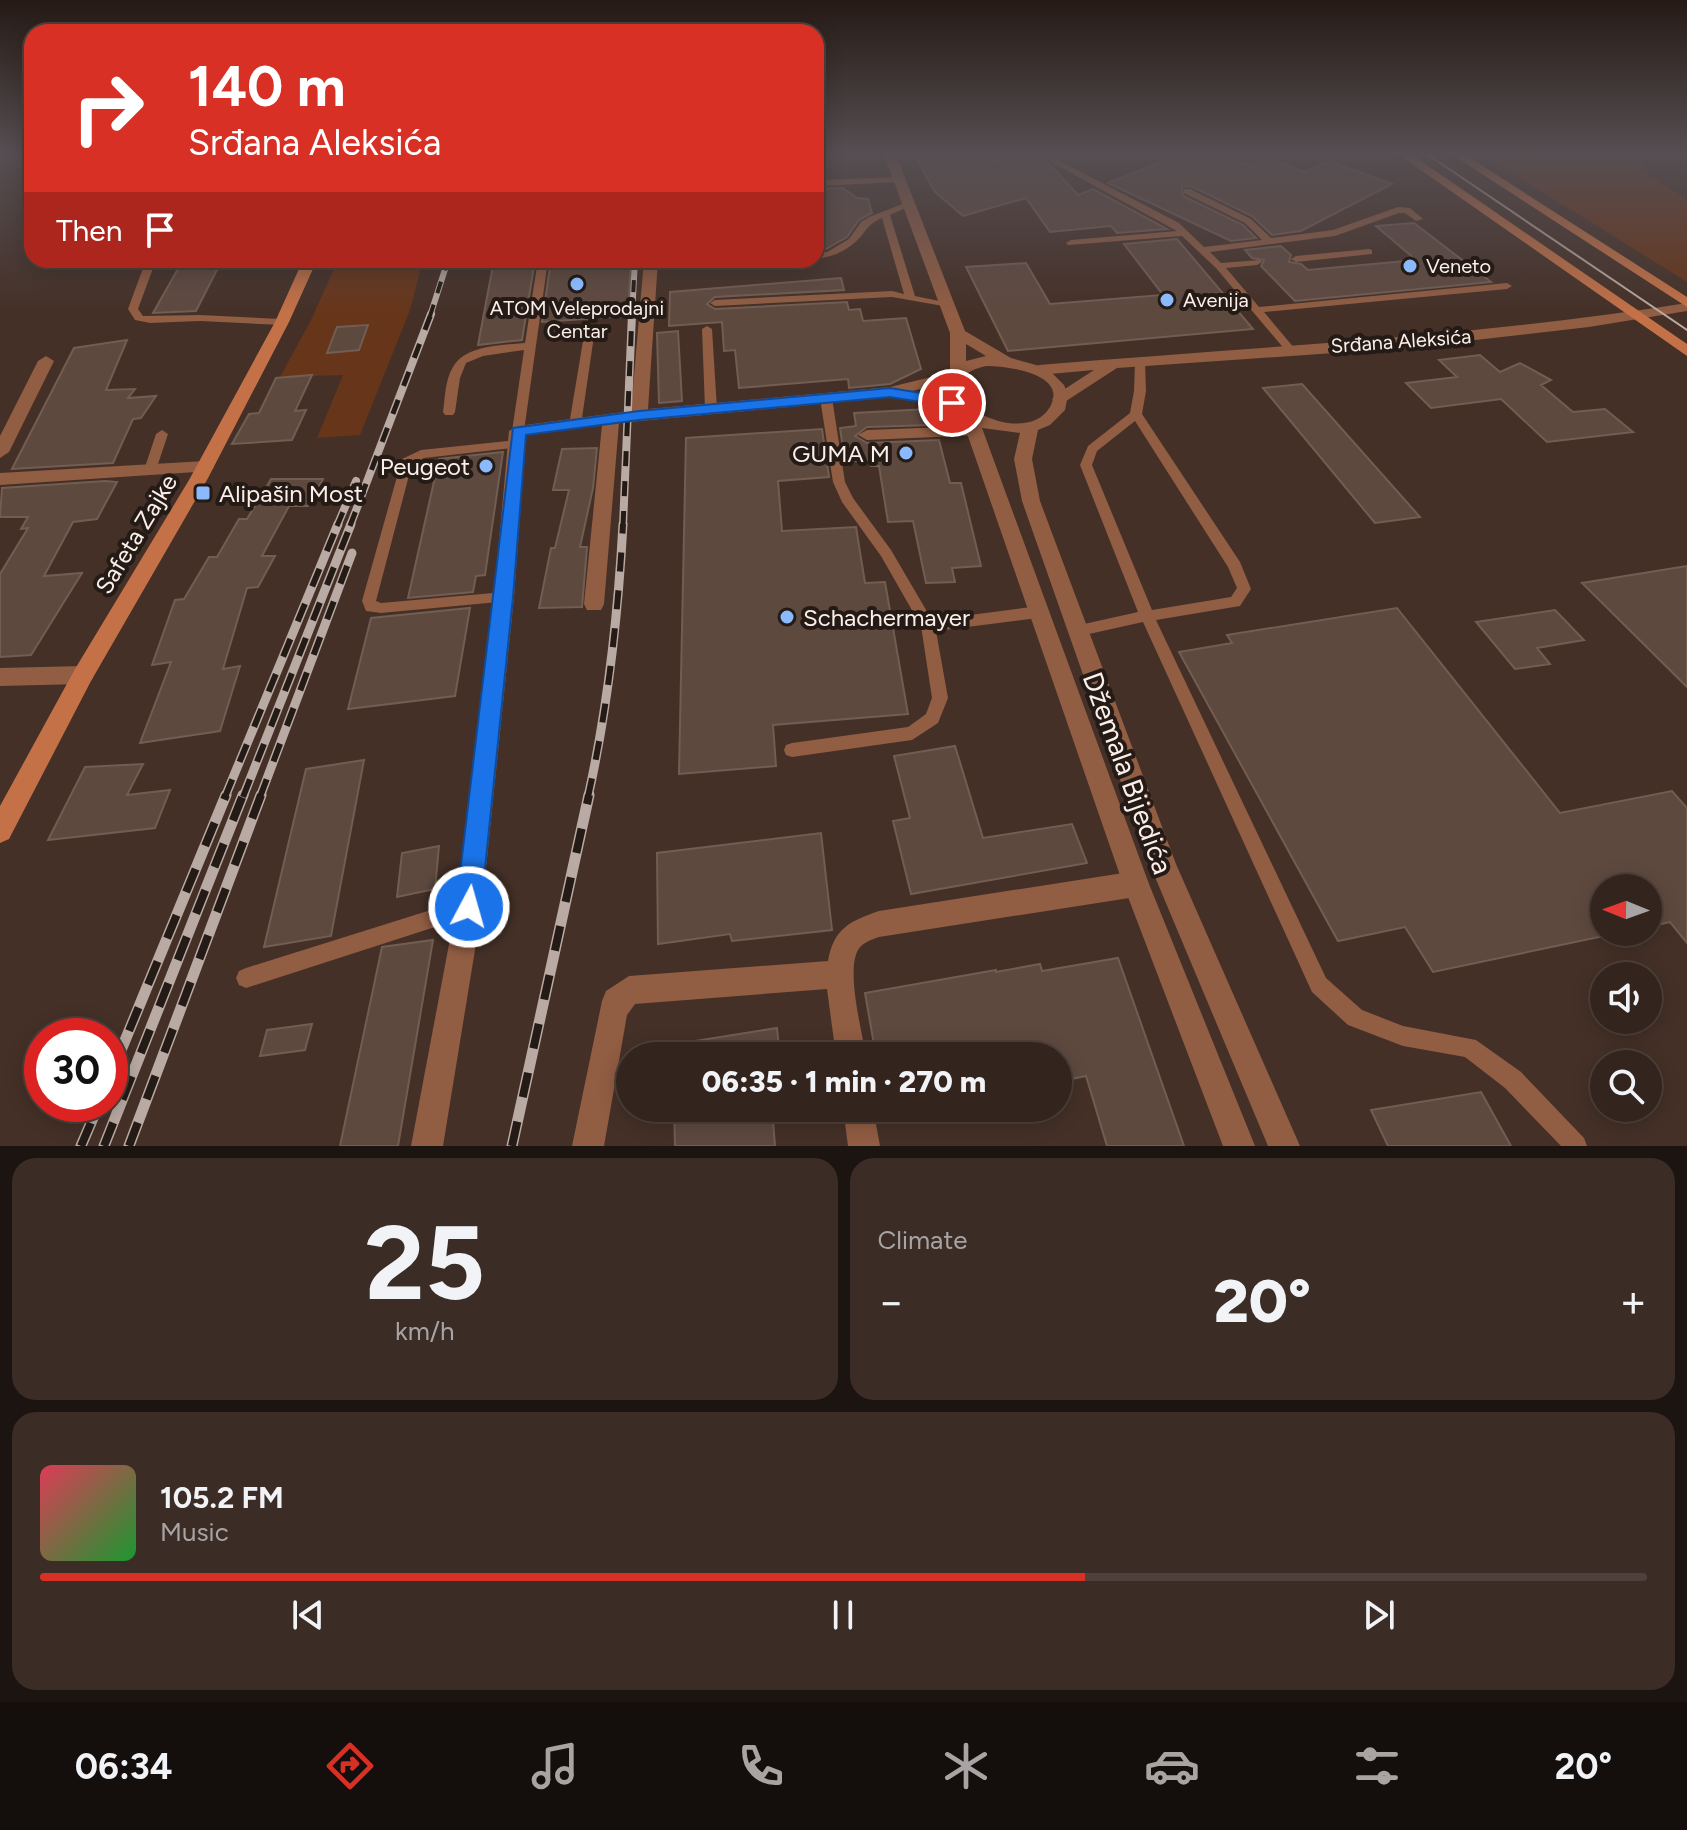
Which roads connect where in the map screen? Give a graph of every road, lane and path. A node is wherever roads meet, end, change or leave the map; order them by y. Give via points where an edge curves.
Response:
1 (907, 205) edge
2 (908, 205) edge
3 (1144, 205) edge
4 (1216, 205) edge
5 (1477, 205) edge
6 (1535, 205) edge
7 (886, 215) junction
8 (1419, 219) dead end
9 (1185, 233) junction
10 (1270, 242) junction
11 (1071, 243) dead end
12 (1202, 250) junction
13 (1369, 252) dead end
14 (824, 255) edge
15 (1296, 259) dead end
16 (1257, 262) dead end
17 (1219, 266) junction
18 (148, 268) edge
19 (306, 268) edge
20 (542, 268) edge
21 (650, 268) edge
22 (1507, 286) dead end
23 (910, 296) junction
24 (715, 303) dead end
25 (945, 305) junction
26 (1687, 305) edge
27 (1257, 310) junction
28 (1636, 316) junction
29 (282, 322) junction
30 (590, 329) dead end
31 (707, 329) dead end
32 (958, 333) junction
33 (531, 346) junction
34 (1290, 349) junction
35 (1687, 351) edge
36 (46, 361) dead end
37 (1005, 361) junction
38 (1140, 362) junction
39 (1114, 364) junction
40 (1039, 370) junction
41 (955, 374) junction
42 (890, 392) junction
43 (826, 398) junction
44 (1060, 400) junction
45 (952, 403) junction
46 (711, 409) junction
47 (449, 412) dead end
48 (1136, 414) junction
49 (639, 415) junction
50 (611, 420) junction
51 (972, 424) junction
52 (575, 425) junction
53 (1030, 425) junction
54 (162, 434) dead end
55 (867, 435) dead end
56 (518, 438) junction
57 (0, 452) edge
58 (205, 467) junction
59 (150, 470) junction
60 (0, 479) edge
61 (504, 597) junction
62 (594, 604) dead end
63 (1038, 612) junction
64 (1147, 616) junction
65 (928, 626) junction
66 (1080, 630) junction
67 (83, 675) junction
68 (0, 677) edge
69 (792, 750) dead end
70 (0, 831) edge
71 (1136, 884) junction
72 (469, 907) junction
73 (840, 974) junction
74 (246, 978) dead end
75 (849, 1042) edge
76 (860, 1122) edge
77 (427, 1146) edge
78 (588, 1146) edge
79 (864, 1146) edge
80 (1239, 1146) edge
81 (1284, 1146) edge
82 (1576, 1146) edge

1 - 7 lane
2 - 25 street
3 - 9 lane
4 - 10 lane via 1248,221
5 - 28 main road
6 - 26 main road
7 - 14 lane via 864,224 852,241
7 - 23 lane
8 - 10 lane via 1398,210 1335,233
9 - 11 lane
9 - 12 lane
10 - 12 lane
12 - 17 lane
13 - 15 lane
16 - 17 lane
17 - 27 lane
18 - 29 lane via 133,309 139,318
19 - 29 main road, Safeta Zajke
20 - 33 lane
21 - 49 street
22 - 27 lane
23 - 24 lane
23 - 25 lane
25 - 32 street
26 - 28 street, Srđana Aleksića
27 - 34 lane
28 - 34 street, Srđana Aleksića via 1405,343
28 - 35 main road
29 - 58 main road, Safeta Zajke
30 - 52 lane
31 - 46 lane
32 - 37 street
32 - 41 street
33 - 47 lane via 463,359
33 - 56 lane
34 - 38 street, Srđana Aleksića
36 - 57 street
37 - 40 street
37 - 41 street via 976,363
38 - 39 street, Srđana Aleksića
38 - 48 lane
39 - 40 street, Srđana Aleksića
39 - 44 street, Srđana Aleksića
40 - 44 street via 1059,389
41 - 42 street
41 - 45 street via 948,394
42 - 43 street
42 - 45 street
43 - 46 street
43 - 65 lane via 839,482
44 - 53 street via 1056,411
45 - 51 street
46 - 49 street
48 - 64 lane via 1092,449 1086,465
48 - 64 lane via 1235,566 1244,589 1235,602
49 - 50 street
50 - 52 street
50 - 62 street
51 - 53 street
51 - 55 street
51 - 63 street, Džemala Bijedića
52 - 56 street
53 - 66 street, Džemala Bijedića via 1023,459 1031,501
54 - 59 lane
56 - 61 street
56 - 61 lane via 421,454 406,462 369,601 371,607 381,608
58 - 59 street
58 - 67 main road, Safeta Zajke
59 - 60 street
61 - 72 street
63 - 65 lane
63 - 71 street, Džemala Bijedića
64 - 66 lane
64 - 82 lane via 1319,985 1355,1018 1403,1036 1469,1047 1513,1080
65 - 69 lane via 940,698 932,718 912,733
66 - 81 street, Džemala Bijedića via 1163,865
67 - 68 street
67 - 70 main road, Safeta Zajke
71 - 73 street via 879,924 854,933 843,949
71 - 80 street, Džemala Bijedića
72 - 74 lane
72 - 77 street
73 - 75 street
73 - 78 street via 629,990 616,1001 612,1015
76 - 79 street

